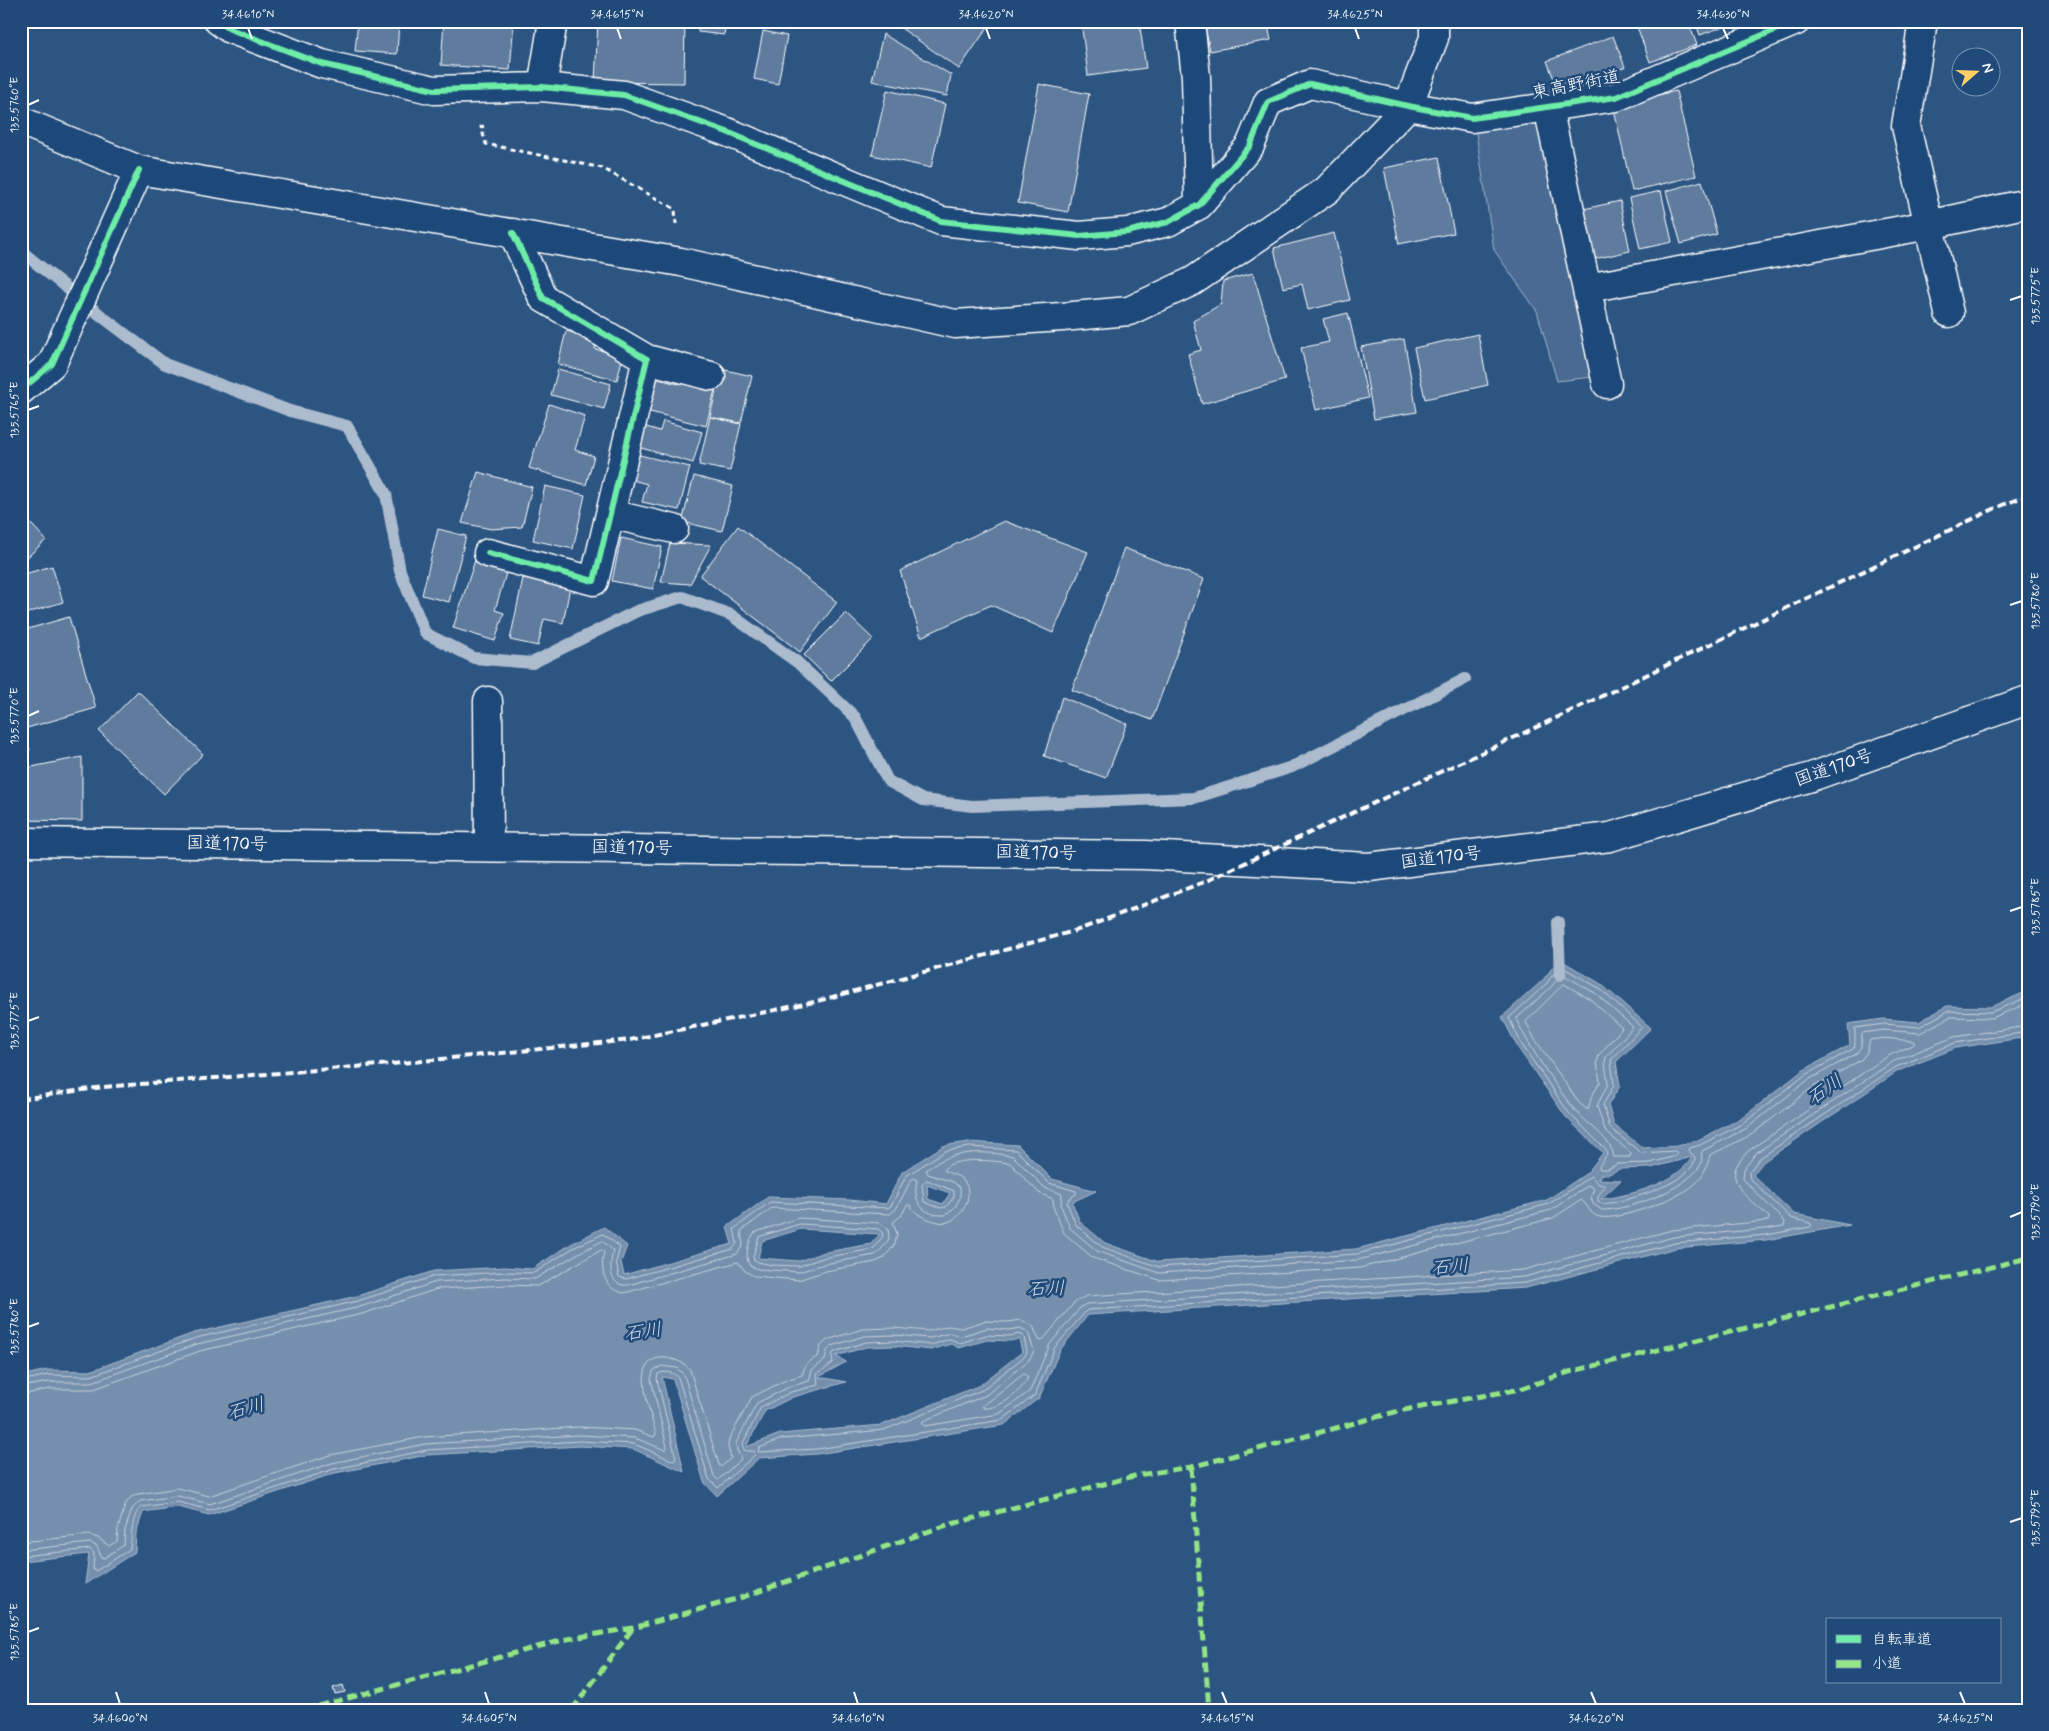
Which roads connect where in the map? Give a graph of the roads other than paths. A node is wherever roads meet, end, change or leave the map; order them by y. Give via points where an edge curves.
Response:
1 (219, 21) edge
2 (553, 21) edge
3 (1190, 21) edge
4 (1434, 21) edge
5 (1796, 21) edge
6 (1923, 21) edge
7 (542, 87) junction
8 (1408, 106) junction
9 (1548, 107) junction
10 (21, 121) edge
11 (139, 170) junction
12 (2028, 203) edge
13 (1199, 206) junction
14 (1929, 225) junction
15 (513, 234) junction
16 (1587, 288) junction
17 (1949, 313) dead end
18 (647, 359) junction
19 (711, 376) dead end
20 (1608, 384) dead end
21 (21, 390) edge
22 (610, 514) junction
23 (674, 529) dead end
24 (488, 553) dead end
25 (2028, 700) edge
26 (488, 701) dead end
27 (21, 842) edge
28 (489, 847) junction

1 - 7 main road via 230,29 322,64 434,90
2 - 7 main road
3 - 13 main road via 1196,77
4 - 8 main road via 1434,38
5 - 9 main road, 東高野街道 via 1616,97
6 - 14 main road via 1906,126
7 - 13 main road via 624,95 727,132 941,221 1079,236 1127,232 1168,222
8 - 9 main road, 東高野街道 via 1472,118
8 - 13 main road, 東高野街道 via 1310,84 1268,102 1250,146
8 - 15 main road via 1327,190 1193,281 1128,311 955,324 680,262
9 - 16 main road
10 - 11 main road
11 - 15 main road
11 - 21 main road via 52,364
12 - 14 main road
14 - 16 main road
14 - 17 main road
15 - 18 main road via 543,298
16 - 20 main road
18 - 19 main road
18 - 22 main road
22 - 23 main road
22 - 24 main road via 594,581
25 - 28 main road, 国道170号 via 1811,777 1610,836 1369,867 1145,855
26 - 28 main road
27 - 28 main road, 国道170号

